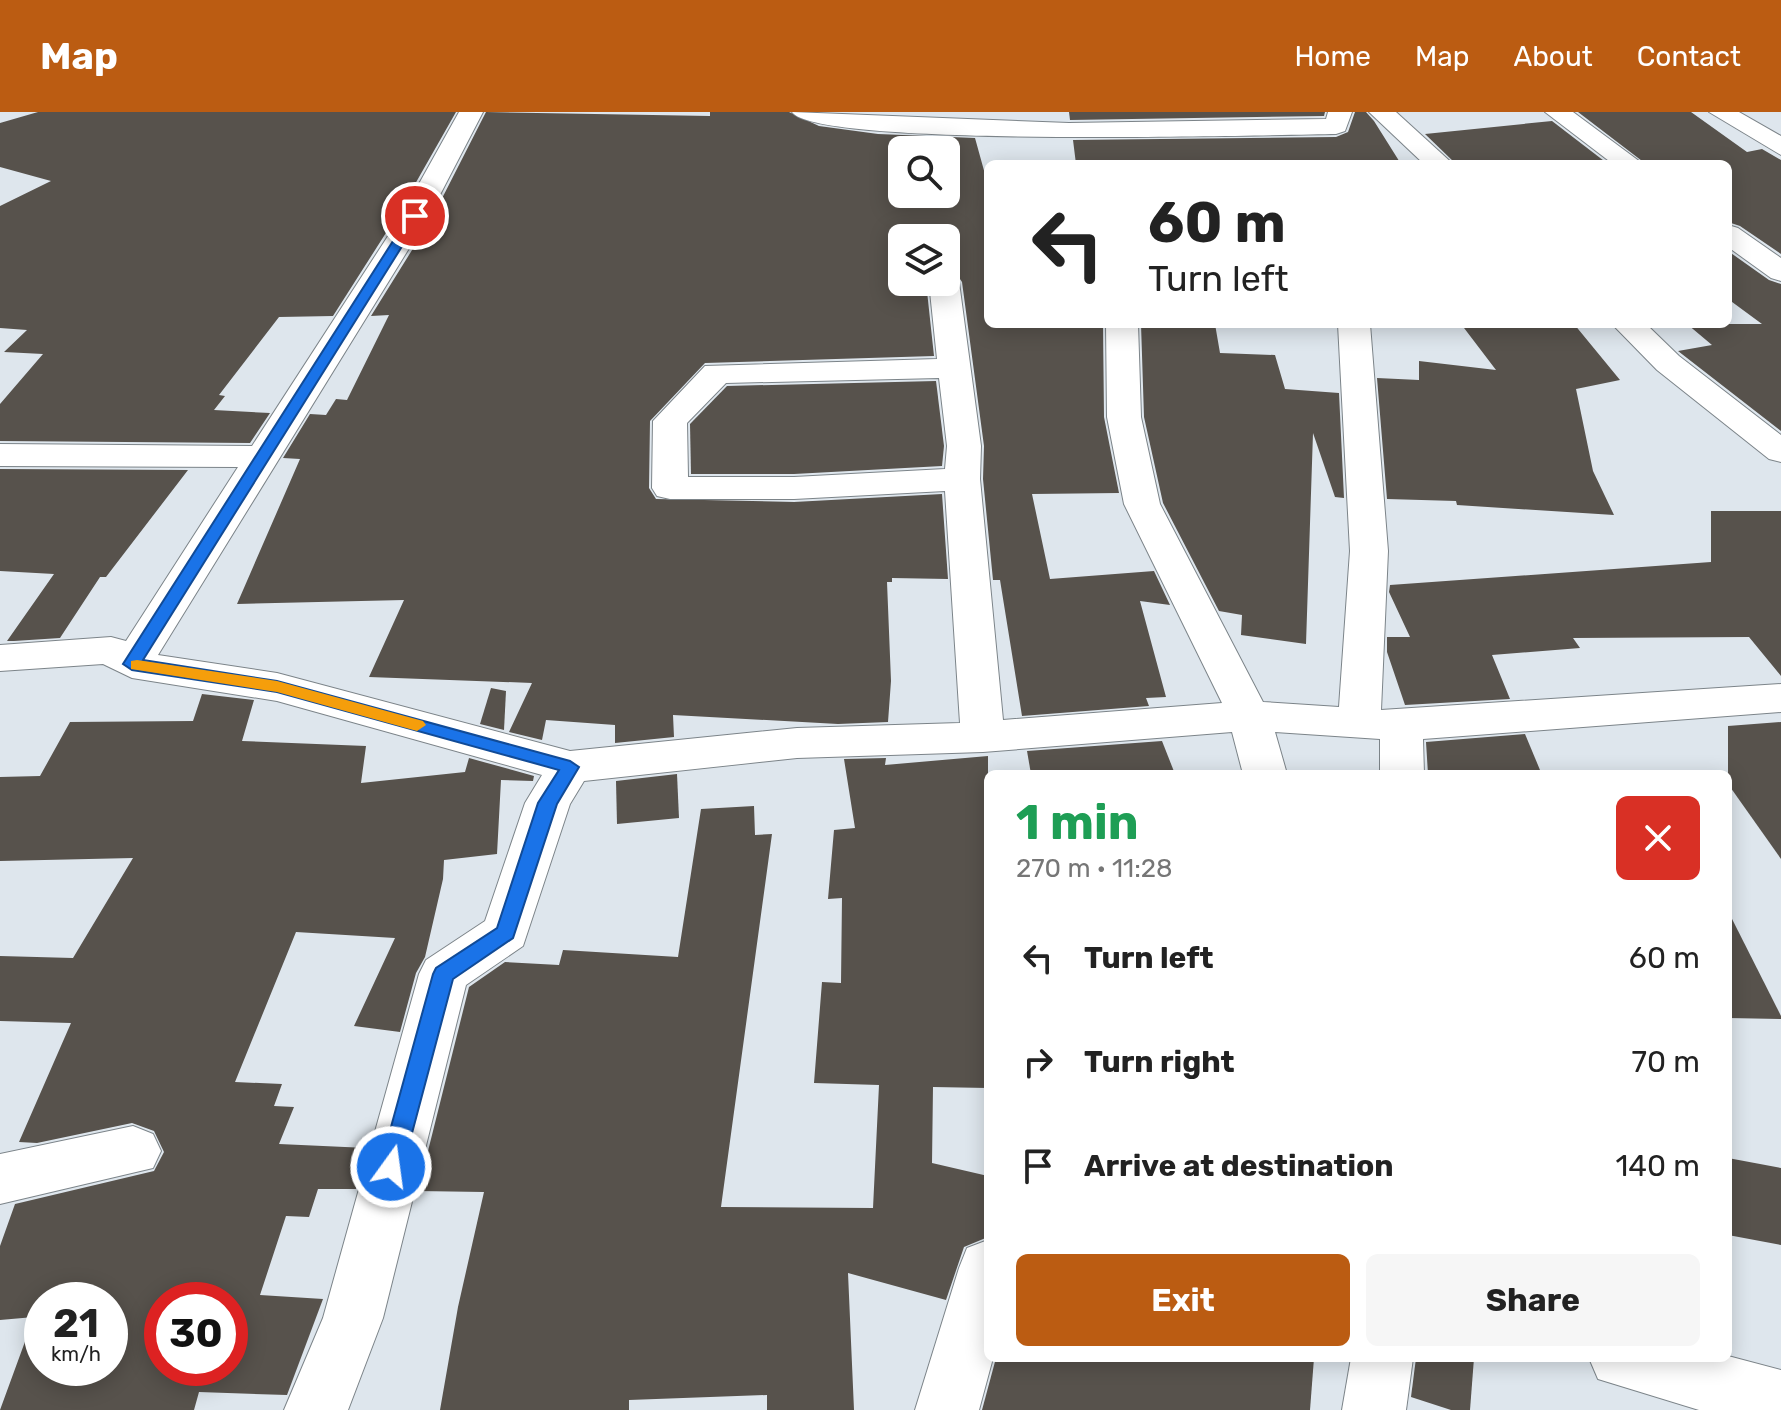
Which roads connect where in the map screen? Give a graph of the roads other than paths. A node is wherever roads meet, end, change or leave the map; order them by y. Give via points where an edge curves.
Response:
1 (471, 112) edge
2 (804, 112) edge
3 (1381, 112) edge
4 (1557, 112) edge
5 (1721, 112) edge
6 (838, 115) edge
7 (1340, 130) edge
8 (1781, 147) edge
9 (1435, 160) edge
10 (1624, 160) edge
11 (1732, 237) edge
12 (1781, 272) edge
13 (946, 296) edge
14 (1122, 328) edge
15 (1354, 328) edge
16 (1632, 328) edge
17 (954, 368) junction
18 (1781, 452) edge
19 (0, 455) edge
20 (263, 457) junction
21 (962, 479) junction
22 (0, 658) edge
23 (132, 664) junction
24 (1781, 698) edge
25 (1249, 716) junction
26 (1359, 723) junction
27 (1401, 726) junction
28 (983, 737) junction
29 (570, 767) junction
30 (1264, 770) edge
31 (1402, 770) edge
32 (133, 1151) dead end
33 (0, 1179) edge
34 (984, 1282) edge
35 (1381, 1362) edge
36 (1635, 1362) edge
37 (1781, 1401) edge
38 (316, 1410) edge
39 (947, 1410) edge
40 (1374, 1410) edge

1 - 20 street via 415,216
2 - 6 street
3 - 9 street
4 - 10 street
5 - 8 street
6 - 7 street via 1001,131
11 - 12 street
13 - 17 street
14 - 25 street via 1124,417 1142,504
15 - 26 street via 1369,551
16 - 18 street
17 - 21 street via 964,446
17 - 21 street via 717,373 670,421 670,488
19 - 20 street
20 - 23 street
21 - 28 street
22 - 23 street via 111,650
23 - 29 street via 277,687
24 - 27 street
25 - 26 street
25 - 28 street
25 - 30 street
26 - 27 street
27 - 31 street
28 - 29 street via 797,743
29 - 38 street via 548,803 506,932 444,974 353,1318
32 - 33 street
34 - 39 street
35 - 40 street
36 - 37 street

